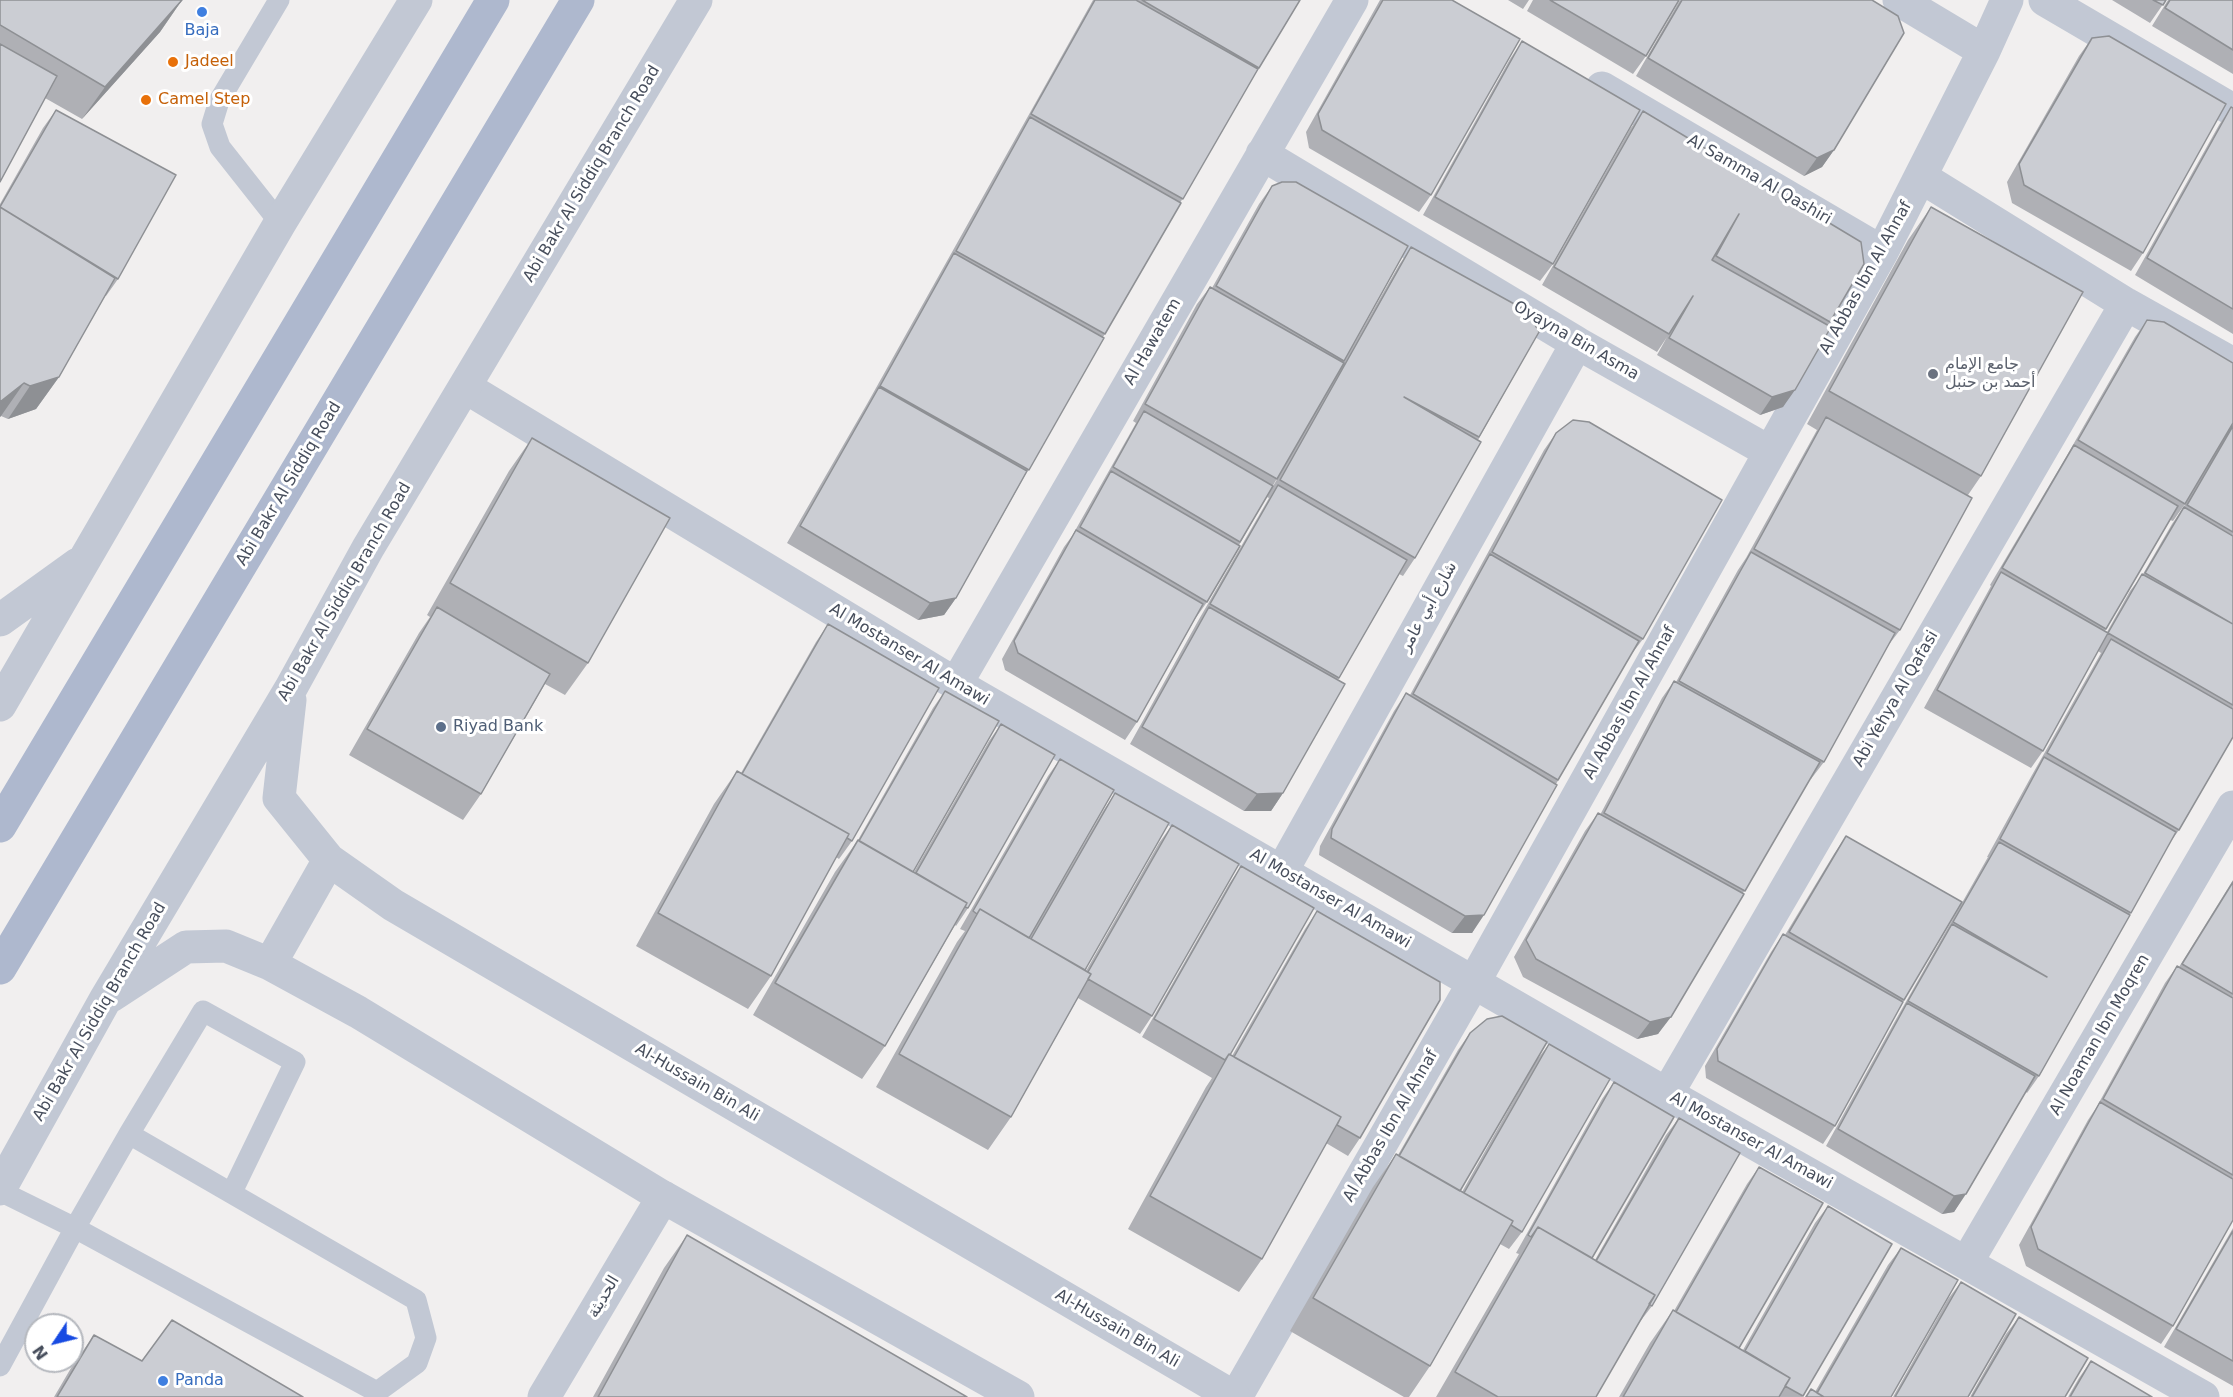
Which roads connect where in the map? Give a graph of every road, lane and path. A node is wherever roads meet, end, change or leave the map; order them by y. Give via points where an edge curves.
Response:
1 (279, 0) edge
2 (416, 0) edge
3 (493, 0) edge
4 (578, 0) edge
5 (696, 0) edge
6 (1352, 0) edge
7 (1899, 0) edge
8 (2007, 0) edge
9 (2045, 0) edge
10 (1984, 51) junction
11 (1573, 72) edge
12 (2233, 110) edge
13 (1262, 154) junction
14 (1921, 177) junction
15 (280, 223) junction
16 (1882, 252) junction
17 (2126, 304) junction
18 (1577, 343) junction
19 (2233, 364) edge
20 (465, 387) junction
21 (1768, 451) junction
22 (89, 556) junction
23 (0, 620) edge
24 (956, 684) junction
25 (291, 688) junction
26 (0, 705) edge
27 (2233, 807) edge
28 (0, 826) edge
29 (329, 860) junction
30 (1282, 871) junction
31 (270, 964) junction
32 (0, 968) edge
33 (1474, 982) junction
34 (105, 1000) junction
35 (1667, 1094) junction
36 (129, 1134) junction
37 (0, 1190) edge
38 (232, 1192) junction
39 (663, 1197) junction
40 (75, 1228) junction
41 (1967, 1262) junction
42 (0, 1366) edge
43 (544, 1397) edge
44 (1018, 1397) edge
45 (1235, 1397) edge
46 (2203, 1397) edge

1 - 15 lane via 219,101 212,124 220,147
2 - 15 street
3 - 28 main road
4 - 32 main road, Abi Bakr Al Siddiq Road
5 - 20 street, Abi Bakr Al Siddiq Branch Road
6 - 13 street, Al Hawatem
7 - 10 street
8 - 10 street, Al Abbas Ibn Al Ahnaf
9 - 12 street
10 - 14 street, Al Abbas Ibn Al Ahnaf
11 - 16 street, Al Samma Al Qashiri
13 - 18 street, Oyayna Bin Asma
13 - 24 street, Al Hawatem
14 - 16 street, Al Abbas Ibn Al Ahnaf
14 - 17 street
15 - 22 street
16 - 21 street, Al Abbas Ibn Al Ahnaf
17 - 19 street
17 - 35 street, Abi Yehya Al Qafasi
18 - 21 street, Oyayna Bin Asma
18 - 30 street, شارع أبي عامر
20 - 24 street, Al Mostanser Al Amawi
20 - 25 street, Abi Bakr Al Siddiq Branch Road via 368,548
21 - 33 street, Al Abbas Ibn Al Ahnaf
22 - 23 street
22 - 26 street
24 - 30 street, Al Mostanser Al Amawi
25 - 29 street, Al-Hussain Bin Ali via 279,798
25 - 34 street, Abi Bakr Al Siddiq Branch Road
27 - 41 street, Al Noaman Ibn Moqren
29 - 31 street
29 - 45 street, Al-Hussain Bin Ali via 393,905
30 - 33 street, Al Mostanser Al Amawi
31 - 34 street via 226,946 186,947
31 - 39 street via 358,1012
33 - 35 street, Al Mostanser Al Amawi
33 - 45 street, Al Abbas Ibn Al Ahnaf
34 - 37 street, Abi Bakr Al Siddiq Branch Road
35 - 41 street, Al Mostanser Al Amawi
36 - 38 lane
36 - 38 lane via 203,1011 295,1062
36 - 40 lane
37 - 40 lane
38 - 40 lane via 416,1300 426,1338 417,1363 377,1392
39 - 43 street, الحديثة
39 - 44 street
40 - 42 lane
41 - 46 street, Al Mostanser Al Amawi

